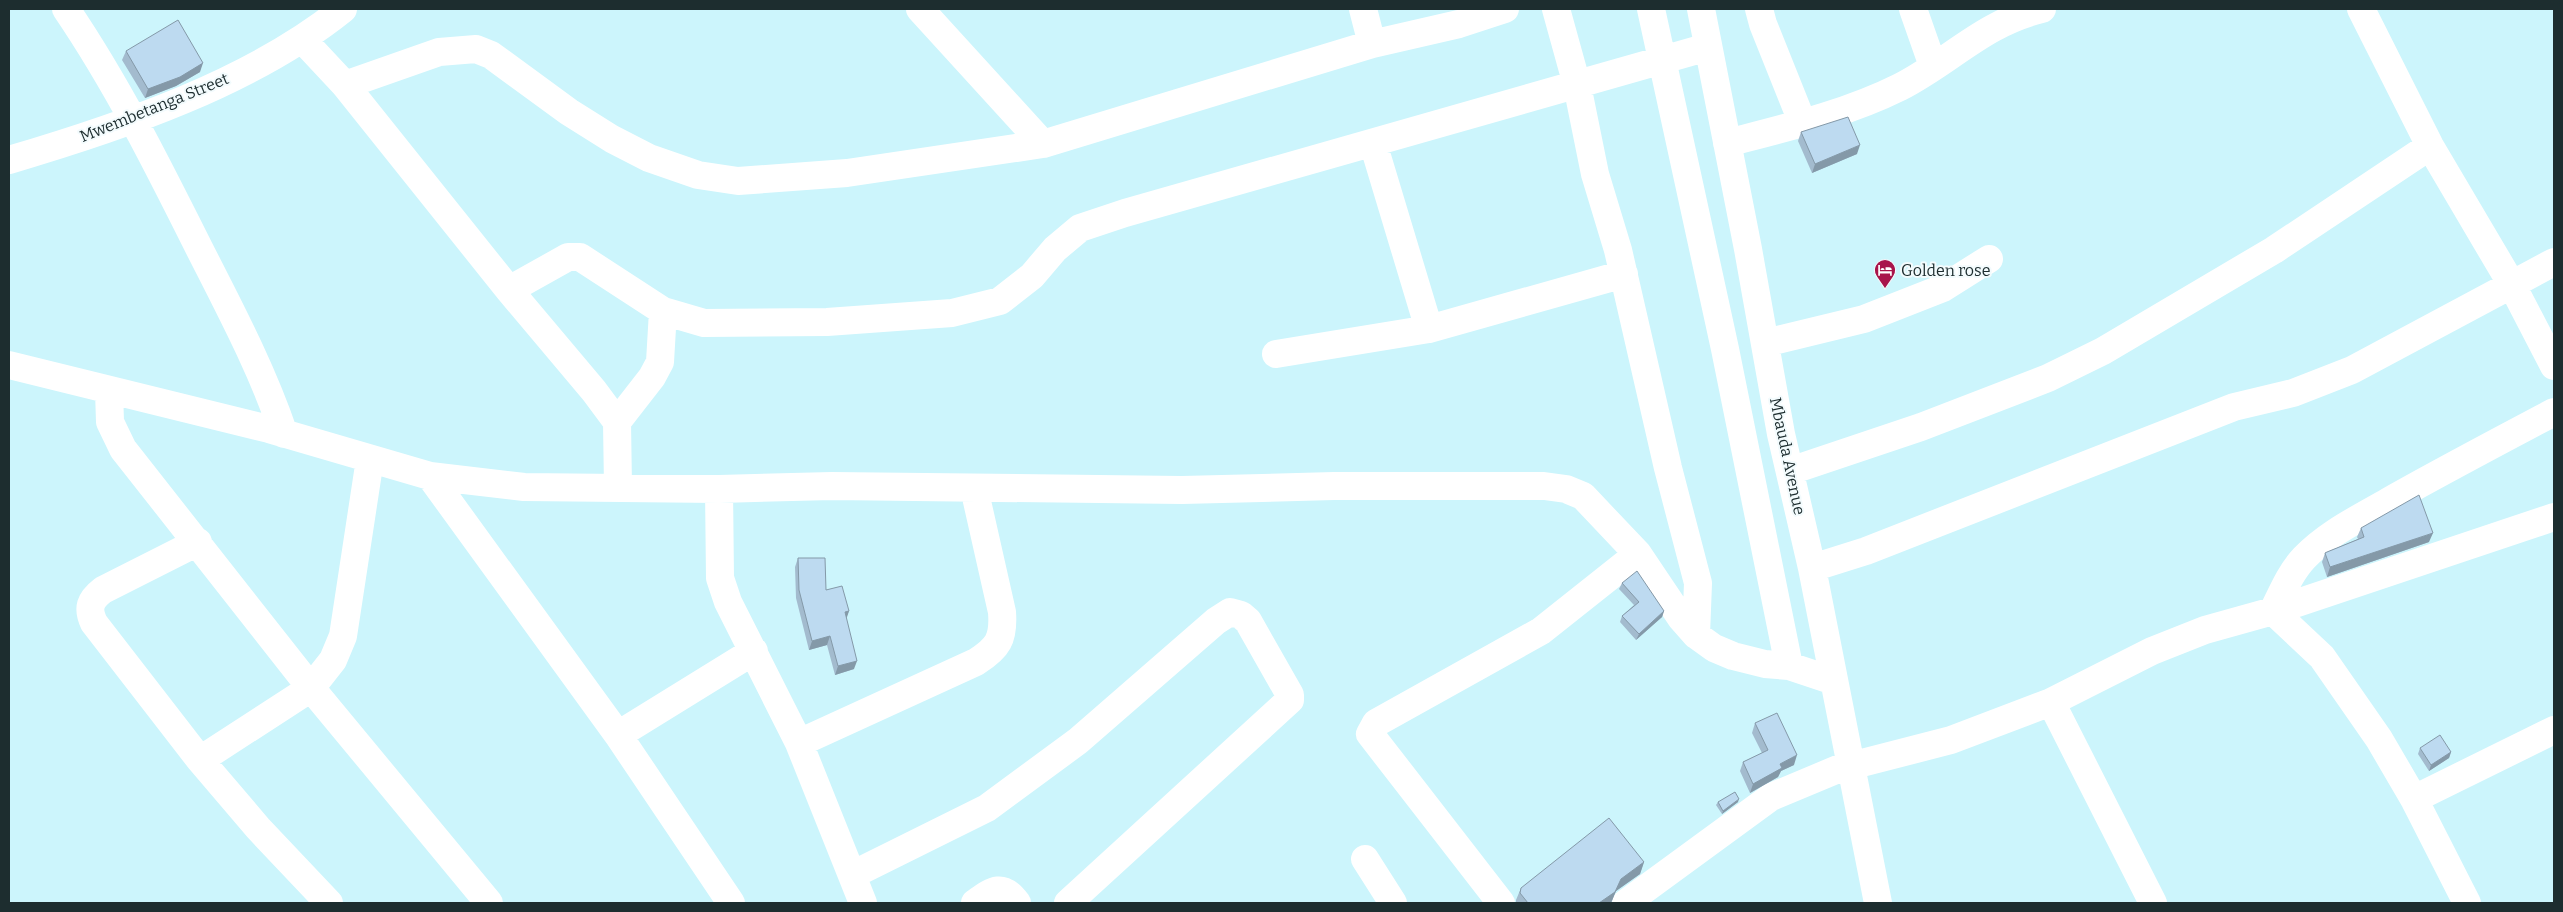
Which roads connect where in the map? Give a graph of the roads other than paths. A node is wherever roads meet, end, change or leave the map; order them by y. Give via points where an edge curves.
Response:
1 (66, 9) edge
2 (920, 9) edge
3 (1363, 9) edge
4 (1505, 9) edge
5 (1556, 9) edge
6 (1651, 9) edge
7 (1701, 9) edge
8 (1759, 9) edge
9 (1914, 9) edge
10 (2042, 9) edge
11 (2361, 9) edge
12 (337, 11) edge
13 (1457, 16) edge
14 (302, 39) junction
15 (1372, 44) junction
16 (1708, 47) junction
17 (1661, 59) junction
18 (1933, 66) junction
19 (345, 85) junction
20 (1577, 85) junction
21 (132, 118) junction
22 (1803, 124) junction
23 (1726, 143) junction
24 (1043, 144) junction
25 (1373, 144) junction
26 (2430, 146) junction
27 (9, 160) edge
28 (1989, 259) dead end
29 (2554, 262) edge
30 (1624, 274) junction
31 (2512, 285) junction
32 (509, 290) junction
33 (662, 311) junction
34 (1429, 329) junction
35 (1765, 343) junction
36 (1276, 354) dead end
37 (9, 365) edge
38 (2554, 366) edge
39 (110, 390) junction
40 (2554, 412) edge
41 (617, 422) junction
42 (284, 434) junction
43 (370, 459) junction
44 (1790, 471) junction
45 (430, 476) junction
46 (618, 487) junction
47 (974, 488) junction
48 (720, 489) junction
49 (2554, 517) edge
50 (198, 542) junction
51 (1638, 554) junction
52 (1812, 568) junction
53 (2273, 611) junction
54 (1696, 635) junction
55 (754, 651) junction
56 (1789, 666) junction
57 (1834, 681) junction
58 (311, 688) junction
59 (2051, 702) junction
60 (2554, 730) edge
61 (618, 735) junction
62 (799, 743) junction
63 (200, 760) junction
64 (1850, 764) junction
65 (2414, 800) junction
66 (1366, 859) dead end
67 (852, 875) junction
68 (2463, 902) edge
69 (329, 903) edge
70 (489, 903) edge
71 (731, 903) edge
72 (863, 903) edge
73 (975, 903) edge
74 (1018, 903) edge
75 (1068, 903) edge
76 (1393, 903) edge
77 (1501, 903) edge
78 (1626, 903) edge
79 (1878, 903) edge
80 (2153, 903) edge

1 - 21 street
2 - 24 street
3 - 15 street
4 - 13 street
5 - 20 street
6 - 17 street
7 - 16 street, Mbauda Avenue
8 - 22 street
9 - 18 street
10 - 18 street via 2021,14 1989,29
11 - 26 street
12 - 14 street, Mwembetanga Street
13 - 15 street
14 - 19 street
14 - 21 street, Mwembetanga Street via 239,73
15 - 24 street
16 - 17 street
16 - 23 street, Mbauda Avenue
17 - 20 street
17 - 56 street via 1725,349
18 - 22 street via 1885,94
19 - 24 street via 439,52 476,49 491,55 569,112 649,158 698,175 738,181 847,173
19 - 32 street
20 - 25 street
20 - 30 street via 1595,174
21 - 27 street, Mwembetanga Street
21 - 42 street via 236,320
22 - 23 street
23 - 35 street, Mbauda Avenue
25 - 33 street via 1080,228 1032,276 1000,301 952,313 827,322 704,323
25 - 34 street
26 - 31 street
26 - 44 street via 2274,250 2103,351 2048,378 1939,420
28 - 35 street via 1943,288 1864,319
29 - 31 street
30 - 34 street
30 - 54 street via 1698,584
31 - 38 street
31 - 52 street via 2352,370 2293,393 2234,407 1866,551
32 - 33 street via 568,257 580,257
32 - 41 street
33 - 41 street via 660,362
34 - 36 street
35 - 44 street, Mbauda Avenue
37 - 39 street
39 - 42 street
39 - 50 street via 110,422 119,442
40 - 53 street via 2428,479 2320,543 2290,577
41 - 46 street
42 - 43 street
43 - 45 street
43 - 58 street via 343,636 333,660
44 - 52 street, Mbauda Avenue
45 - 46 street via 524,487
45 - 61 street
46 - 48 street
47 - 48 street via 832,486
47 - 51 street via 1182,490 1544,486 1566,489 1583,496
47 - 62 street via 1002,612 1003,630 998,643 976,662
48 - 55 street via 720,578 738,623
49 - 53 street
50 - 58 street
50 - 63 street via 102,590 93,598 89,613
51 - 54 street
51 - 77 street via 1541,631 1372,728 1370,734
52 - 57 street, Mbauda Avenue
53 - 59 street via 2152,650
53 - 65 street via 2322,657 2379,739
54 - 56 street via 1733,656
55 - 61 street
55 - 62 street
56 - 57 street
57 - 64 street, Mbauda Avenue
58 - 63 street
58 - 70 street
59 - 64 street via 1951,740 1854,766
59 - 80 street
60 - 65 street
61 - 71 street
62 - 67 street
63 - 69 street
64 - 78 street via 1771,797
64 - 79 street, Mbauda Avenue
65 - 68 street
66 - 76 street
67 - 72 street
67 - 75 street via 987,808 1078,741 1216,621 1230,612 1241,615 1262,645 1290,700
73 - 74 street via 999,890 1011,894

